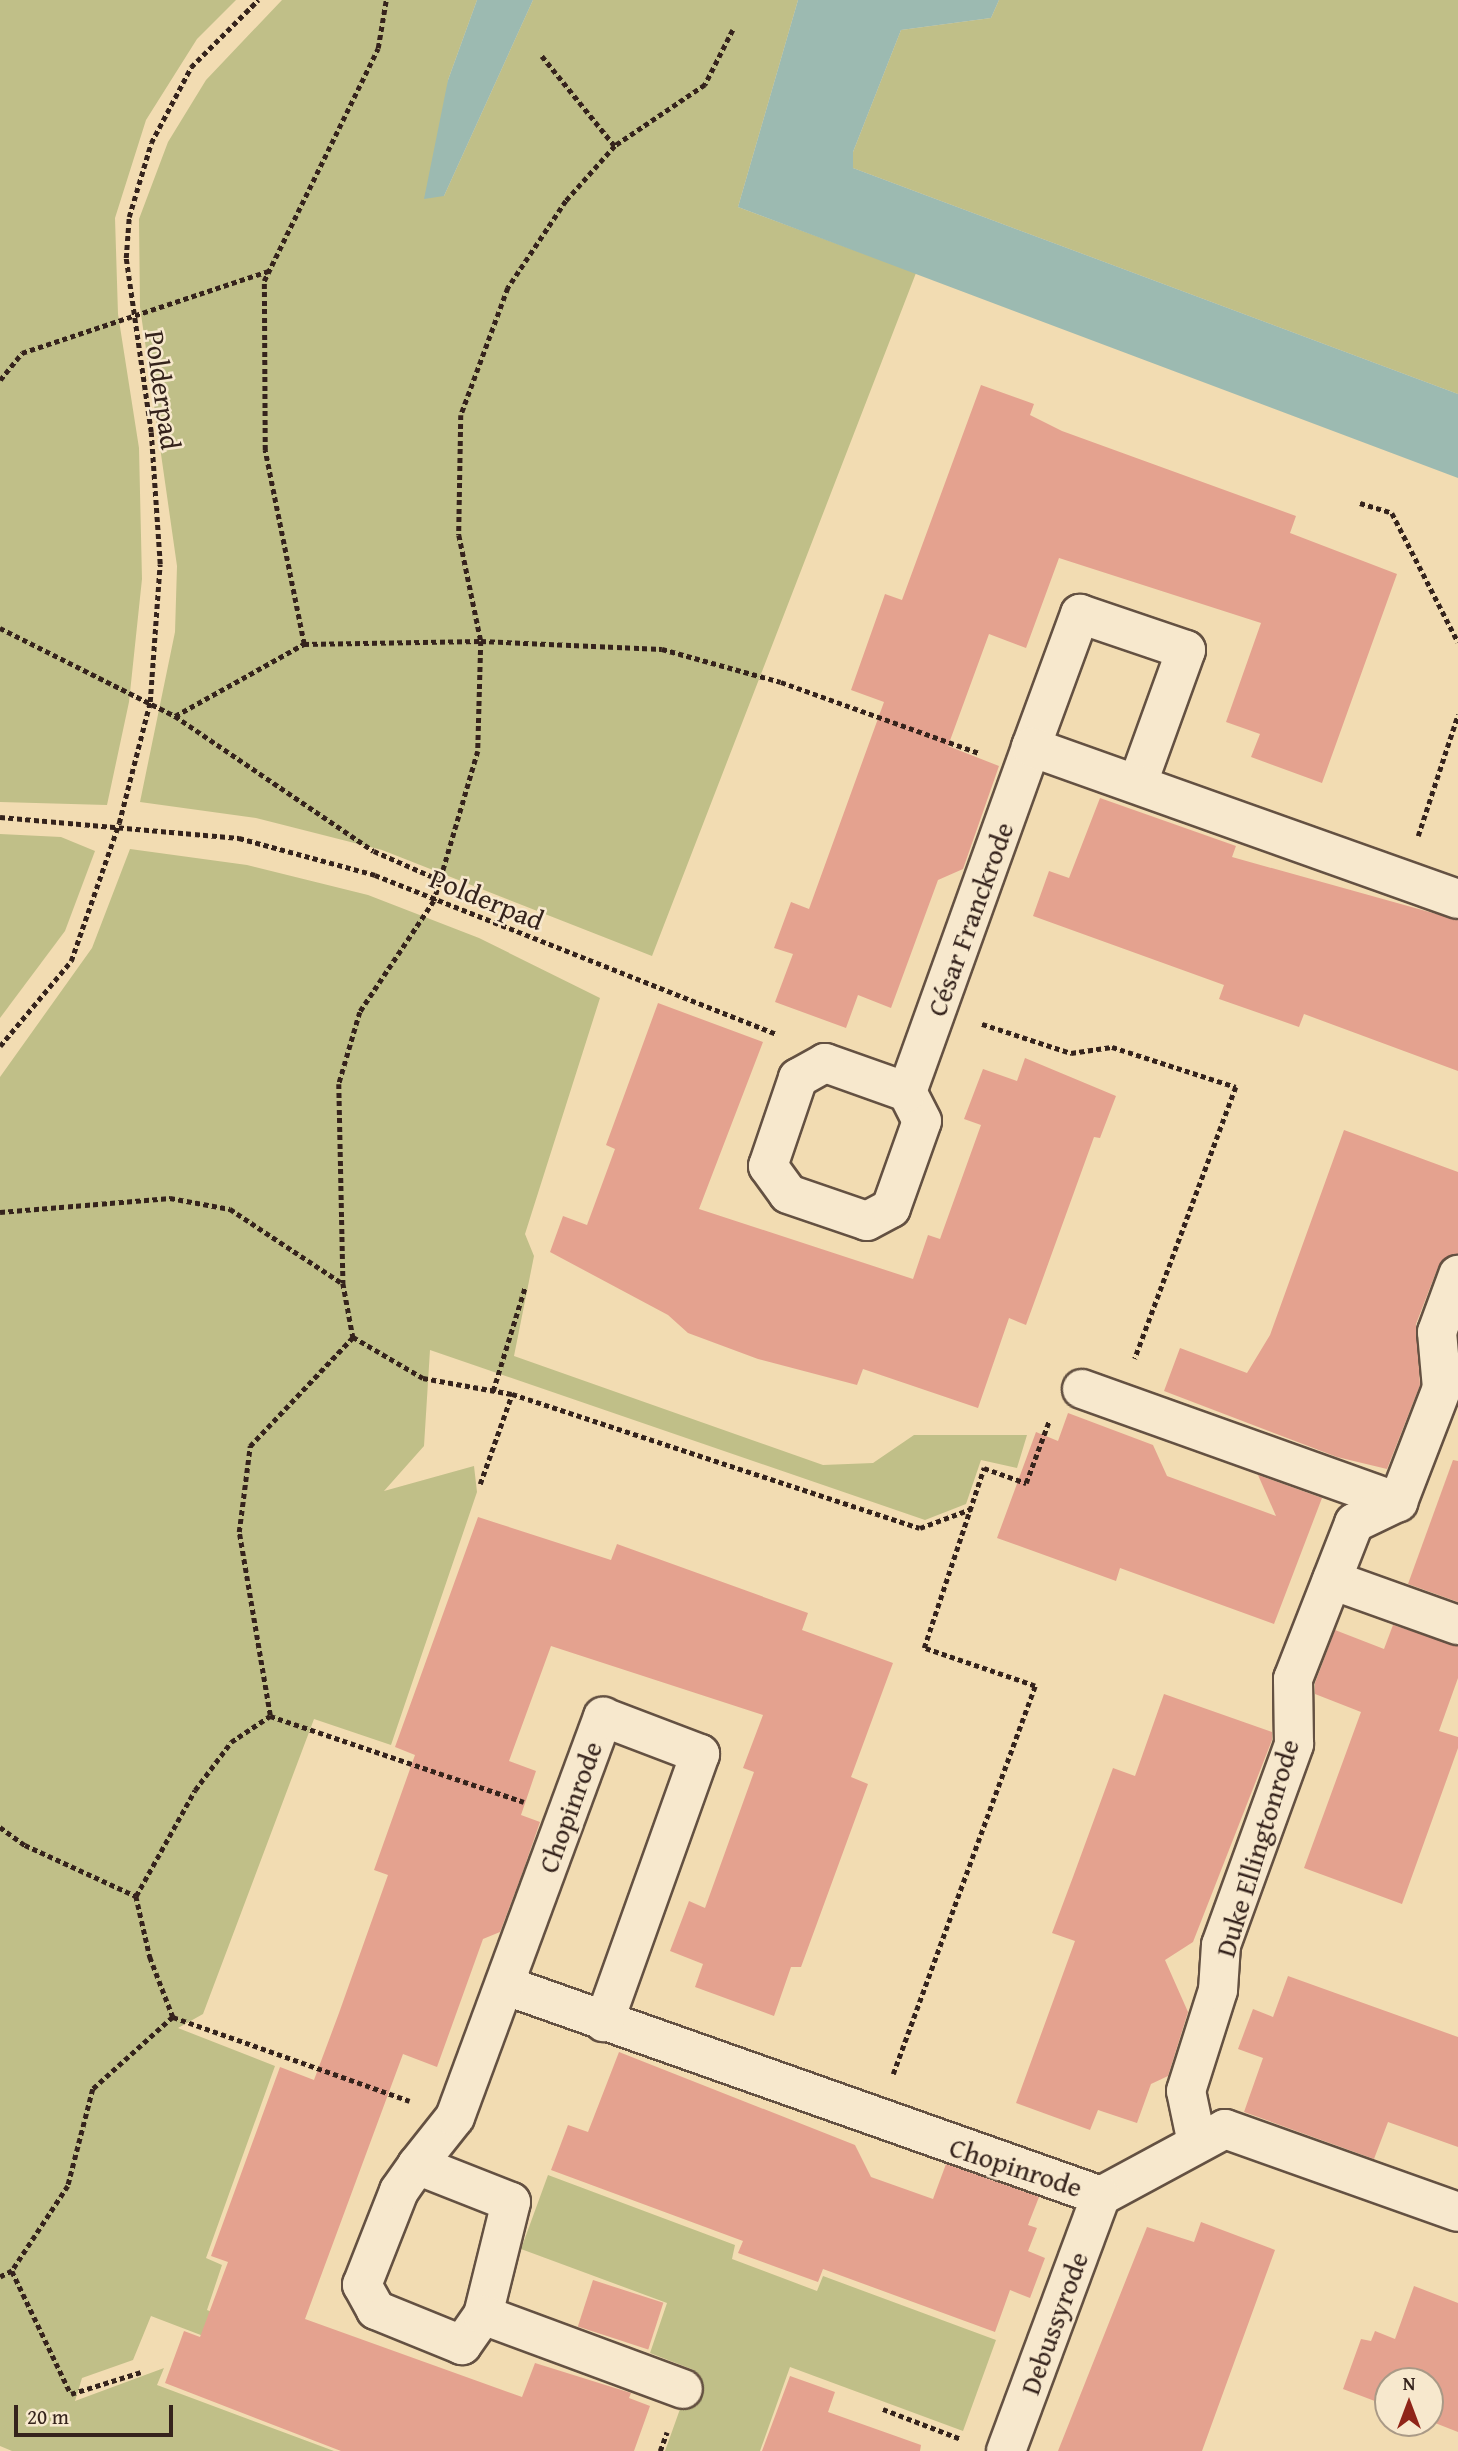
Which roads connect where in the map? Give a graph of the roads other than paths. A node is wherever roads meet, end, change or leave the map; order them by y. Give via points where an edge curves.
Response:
1 (1027, 758) junction
2 (1139, 780) junction
3 (1458, 899) edge
4 (907, 1092) junction
5 (1458, 1275) edge
6 (1082, 1389) road end
7 (1398, 1502) junction
8 (1332, 1580) junction
9 (1458, 1625) edge
10 (507, 1986) junction
11 (604, 2022) junction
12 (1196, 2143) junction
13 (416, 2165) junction
14 (1101, 2196) junction
15 (1458, 2213) edge
16 (484, 2315) junction
17 (683, 2389) dead end
18 (1006, 2451) edge

1 - 2 street
1 - 2 street, César Franckrode via 1080,614 1186,650
1 - 4 street, César Franckrode
2 - 3 street
4 - 4 street via 922,1121 891,1208 867,1221 788,1194 768,1166 798,1077 825,1062
5 - 7 street via 1437,1332 1442,1388
6 - 7 street
7 - 8 street, Duke Ellingtonrode via 1354,1523
8 - 9 street
8 - 12 street, Duke Ellingtonrode via 1293,1679 1294,1744 1221,1945 1218,1990 1186,2091
10 - 11 street, Chopinrode
10 - 11 street, Chopinrode via 603,1717 700,1754
10 - 13 street, Chopinrode via 455,2117
11 - 14 street, Chopinrode via 876,2121
12 - 14 street, Chopinrode
12 - 15 street, Chopinrode via 1225,2129
13 - 16 street, Chopinrode via 511,2202
13 - 16 street, Chopinrode via 399,2191 362,2285 376,2311 462,2345
14 - 18 street, Debussyrode
16 - 17 street

